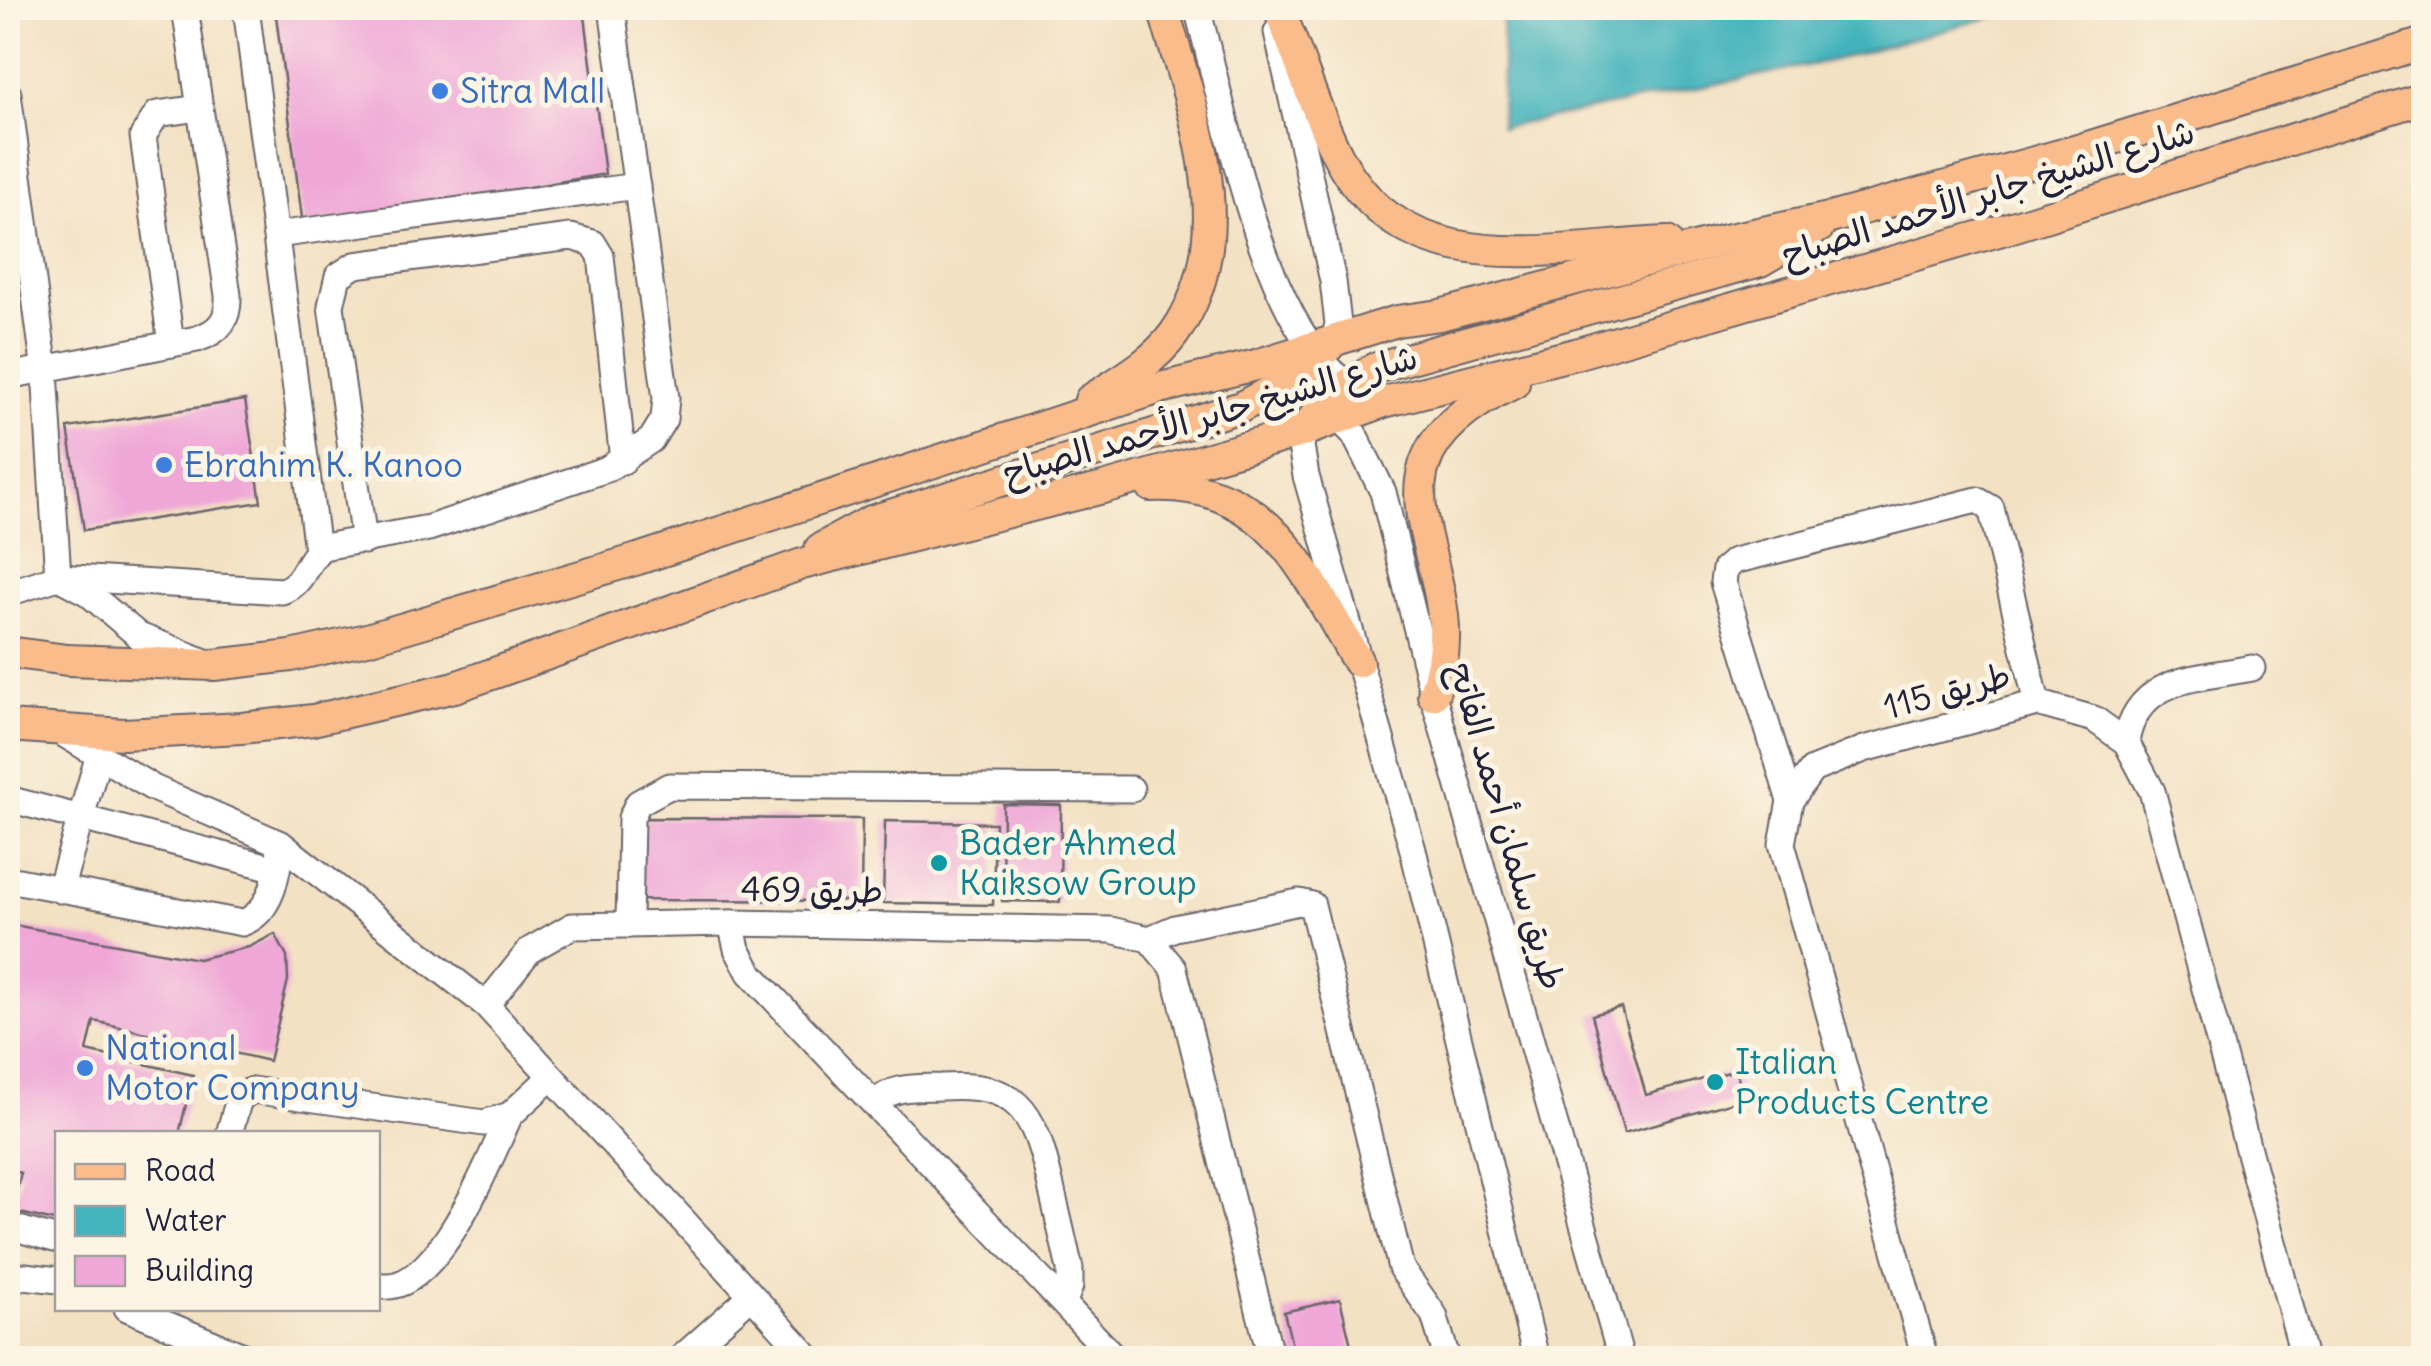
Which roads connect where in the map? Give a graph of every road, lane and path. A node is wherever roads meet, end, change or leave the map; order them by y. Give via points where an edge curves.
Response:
1 (185, 8) edge
2 (246, 8) edge
3 (612, 8) edge
4 (1163, 8) edge
5 (1197, 8) edge
6 (1275, 8) edge
7 (2424, 43) edge
8 (8, 94) edge
9 (2424, 98) edge
10 (199, 108) junction
11 (637, 186) junction
12 (1834, 217) junction
13 (276, 235) junction
14 (1725, 240) junction
15 (171, 344) junction
16 (1322, 348) junction
17 (1575, 354) junction
18 (1256, 365) junction
19 (45, 372) junction
20 (8, 376) edge
21 (1295, 378) junction
22 (1337, 401) junction
23 (1059, 421) junction
24 (1304, 431) junction
25 (623, 461) junction
26 (1103, 488) junction
27 (364, 541) junction
28 (317, 550) junction
29 (802, 564) junction
30 (58, 578) junction
31 (8, 592) edge
32 (8, 652) edge
33 (1358, 662) junction
34 (214, 665) junction
35 (2252, 668) dead end
36 (1433, 695) junction
37 (2037, 703) junction
38 (8, 726) edge
39 (59, 731) junction
40 (2126, 742) junction
41 (98, 758) junction
42 (1131, 789) dead end
43 (8, 798) edge
44 (1790, 800) junction
45 (82, 817) junction
46 (279, 857) junction
47 (8, 879) edge
48 (60, 890) junction
49 (731, 923) junction
50 (629, 925) junction
51 (1149, 939) junction
52 (486, 1005) junction
53 (551, 1077) junction
54 (876, 1103) junction
55 (510, 1115) junction
56 (229, 1131) edge
57 (8, 1226) edge
58 (48, 1237) edge
59 (16, 1278) edge
60 (55, 1280) edge
61 (380, 1285) edge
62 (751, 1296) junction
63 (1064, 1302) junction
64 (133, 1311) edge
65 (248, 1358) edge
66 (680, 1358) edge
67 (809, 1358) edge
68 (1115, 1358) edge
69 (1271, 1358) edge
70 (1446, 1358) edge
71 (1536, 1358) edge
72 (1621, 1358) edge
73 (1924, 1358) edge
74 (2304, 1358) edge

1 - 10 street
2 - 13 street
3 - 11 street
4 - 23 main road via 1205,175 1211,233 1206,256 1174,334 1149,360
5 - 16 street via 1257,226 1285,300
6 - 14 main road via 1348,172 1394,223 1469,251
6 - 16 street via 1333,281 1338,324
7 - 12 main road, شارع الشيخ جابر الأحمد الصباح
8 - 19 street
9 - 17 main road, شارع الشيخ جابر الأحمد الصباح
10 - 15 street via 228,310 213,334
10 - 15 street via 157,114 143,136
11 - 13 street
11 - 25 street via 666,398 664,420
12 - 14 main road, شارع الشيخ جابر الأحمد الصباح
12 - 22 main road via 1760,260 1390,363
13 - 28 street
14 - 16 main road, شارع الشيخ جابر الأحمد الصباح
15 - 19 street
16 - 18 main road, شارع الشيخ جابر الأحمد الصباح
16 - 21 main road
16 - 22 street
17 - 22 main road, شارع الشيخ جابر الأحمد الصباح via 1384,402
17 - 36 main road via 1475,402 1430,450 1420,484 1420,520 1446,630
18 - 21 street, طريق سلمان أحمد الفاتح
18 - 23 main road, شارع الشيخ جابر الأحمد الصباح
19 - 20 street
19 - 30 street
21 - 22 street, طريق سلمان أحمد الفاتح
21 - 29 main road via 1241,407 872,521
22 - 24 main road, شارع الشيخ جابر الأحمد الصباح
22 - 36 street, طريق سلمان أحمد الفاتح via 1383,492
23 - 34 main road, شارع الشيخ جابر الأحمد الصباح via 638,559 367,638
24 - 26 main road, شارع الشيخ جابر الأحمد الصباح
24 - 33 street via 1303,465
25 - 27 street via 429,528
25 - 27 street via 601,256 592,243 570,237 355,265 338,276 331,306
26 - 29 main road, شارع الشيخ جابر الأحمد الصباح
26 - 33 main road via 1186,485 1256,514 1294,556
27 - 28 street
28 - 30 street via 299,582 282,591
29 - 39 main road, شارع الشيخ جابر الأحمد الصباح via 454,686 313,720 142,733
30 - 31 street
30 - 34 street via 79,586 139,636
32 - 34 main road, شارع الشيخ جابر الأحمد الصباح
33 - 71 street via 1432,925
35 - 40 street via 2156,690 2129,721
36 - 72 street, طريق سلمان أحمد الفاتح
37 - 40 street, طريق 115 via 2094,720
37 - 44 street, طريق 115 via 1864,749 1812,770
37 - 44 street via 1985,502 1734,561 1723,582
38 - 39 main road, شارع الشيخ جابر الأحمد الصباح
39 - 41 street
40 - 74 street via 2152,791
41 - 45 street
41 - 46 street
42 - 50 street via 670,786 638,803 632,818
43 - 45 street
44 - 73 street via 1782,844
45 - 46 street
45 - 48 street
46 - 48 street via 268,901 242,924
46 - 52 street
47 - 48 street
49 - 50 street, طريق 469
49 - 51 street, طريق 469 via 1111,930
49 - 54 street via 750,973
50 - 52 street, طريق 469 via 572,926 530,950
51 - 69 street via 1174,969
51 - 70 street via 1217,918 1312,905 1400,1268 1434,1316
52 - 53 street
53 - 55 street
53 - 62 street
54 - 63 street
54 - 63 street via 900,1089 974,1085 1022,1107 1040,1141 1070,1269
55 - 56 street via 484,1123 260,1088 239,1099
55 - 61 street via 444,1242 413,1279
57 - 58 street
58 - 59 street
59 - 60 street
62 - 66 street
62 - 67 street
63 - 68 street
64 - 65 street

